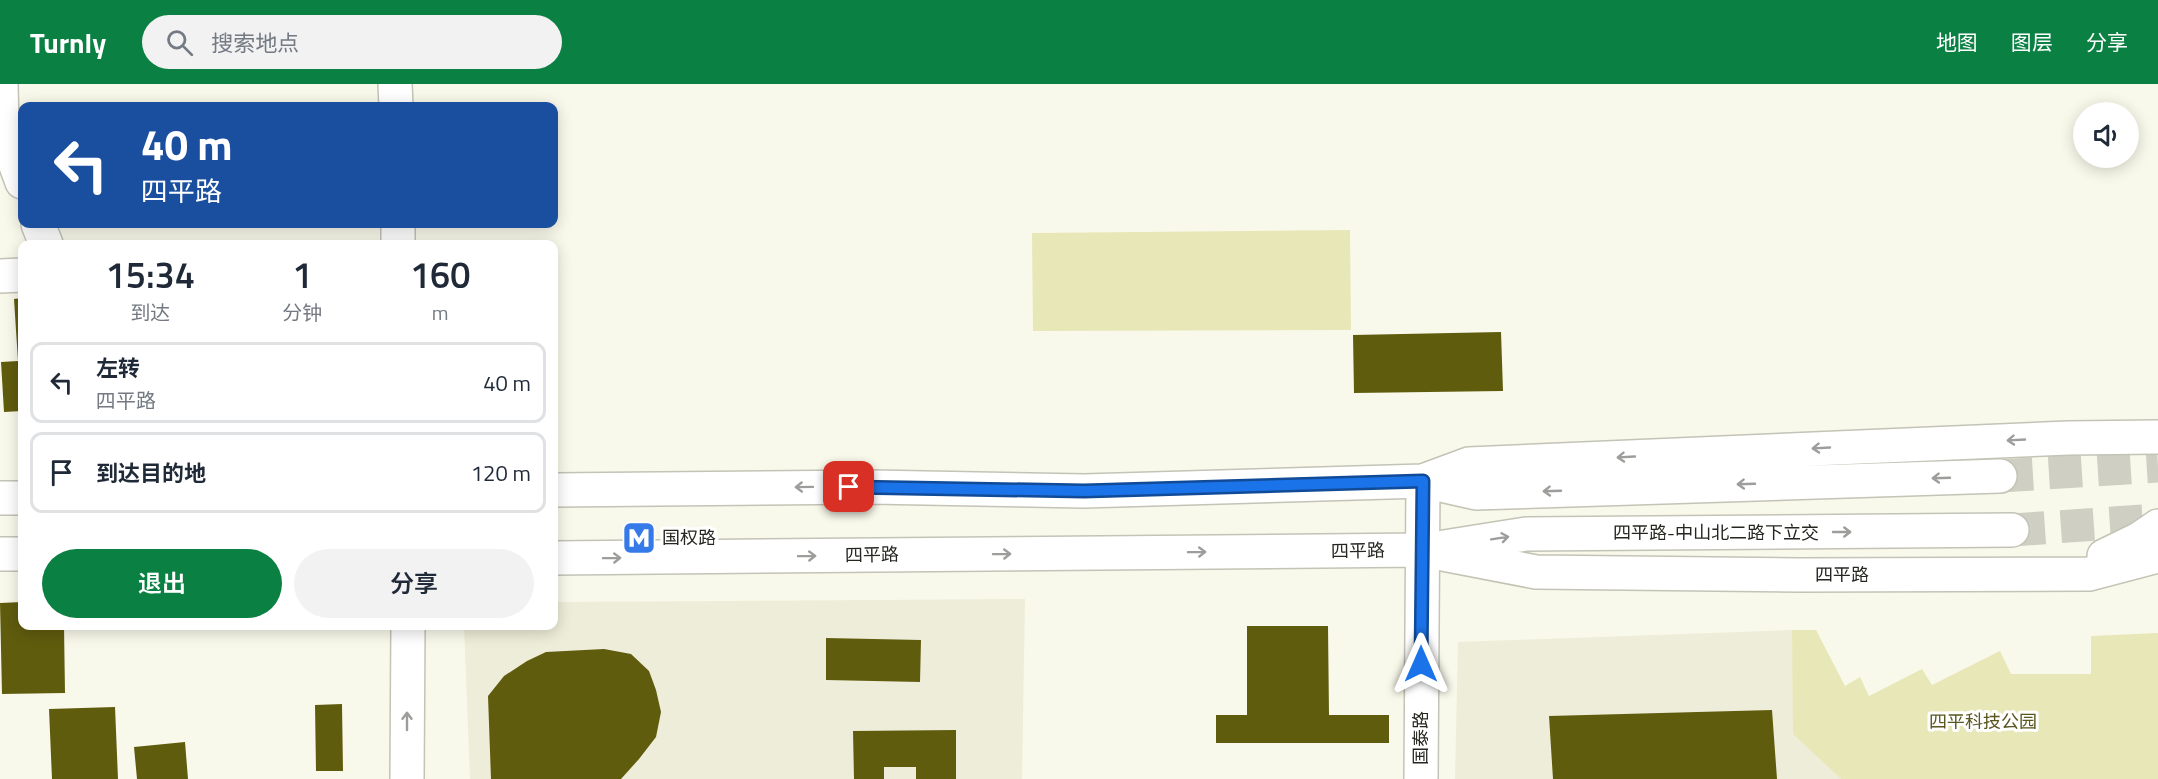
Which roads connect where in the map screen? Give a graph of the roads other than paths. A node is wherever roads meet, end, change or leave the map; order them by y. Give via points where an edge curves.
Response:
1 (1, 84) edge
2 (395, 84) edge
3 (396, 102) edge
4 (18, 171) edge
5 (18, 275) edge
6 (0, 276) edge
7 (2068, 438) junction
8 (2158, 438) edge
9 (2158, 459) edge
10 (2000, 476) tunnel mouth
11 (1423, 481) junction
12 (558, 490) edge
13 (0, 498) edge
14 (18, 498) edge
15 (2158, 526) edge
16 (2012, 530) tunnel mouth
17 (1422, 550) junction
18 (0, 554) edge
19 (18, 554) edge
20 (2158, 556) edge
21 (558, 558) edge
22 (2051, 574) junction
23 (408, 630) edge
24 (407, 779) edge
25 (1421, 779) edge

1 - 4 main road via 2,128
2 - 3 main road
5 - 6 main road
7 - 8 main road
7 - 9 main road via 2137,447
7 -> 11 main road via 1469,464
10 -> 11 main road via 1476,493
11 -> 12 main road via 1084,491 872,487
11 - 17 main road, 国泰路
13 - 14 main road
15 - 22 main road via 2104,556
17 -> 16 main road, 四平路-中山北二路下立交 via 1526,534
21 -> 17 main road, 四平路
17 - 22 main road, 四平路 via 1536,572
17 - 25 main road, 国泰路
18 - 19 main road
20 - 22 main road, 四平路 via 2089,574
24 -> 23 main road

